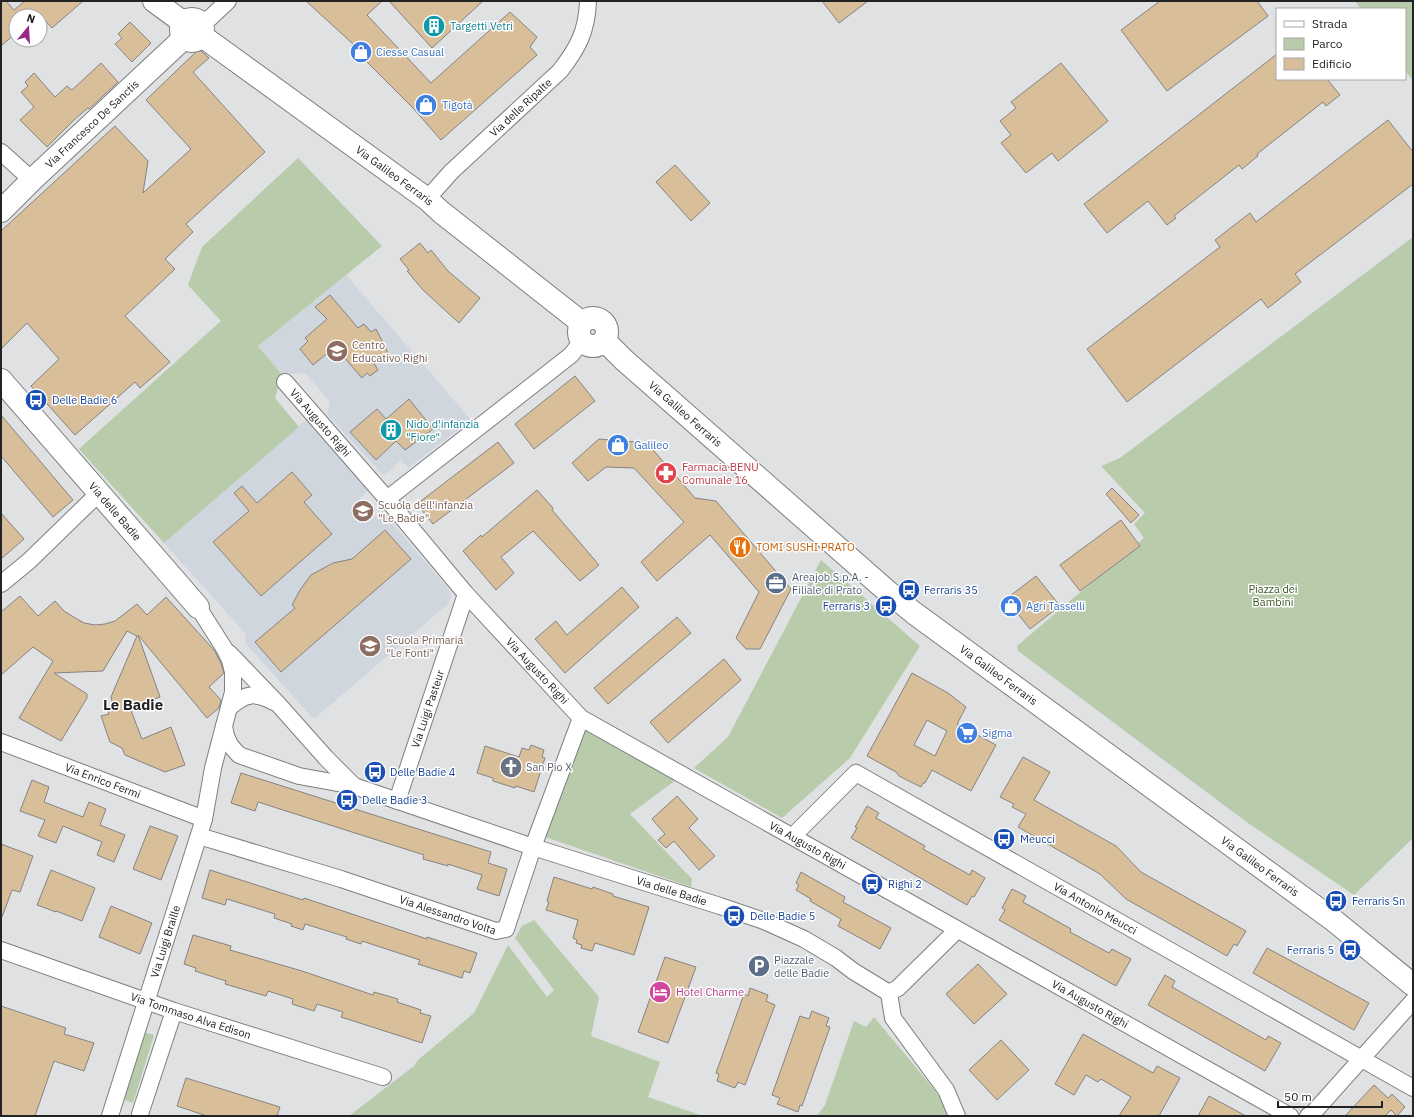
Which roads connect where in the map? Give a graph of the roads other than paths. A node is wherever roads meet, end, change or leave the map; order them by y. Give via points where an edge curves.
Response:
1 (154, 1) edge
2 (228, 1) edge
3 (588, 1) edge
4 (192, 30) junction
5 (1, 152) edge
6 (32, 180) junction
7 (427, 199) junction
8 (1, 211) edge
9 (582, 332) junction
10 (1, 380) edge
11 (285, 382) dead end
12 (100, 493) junction
13 (387, 499) junction
14 (1, 584) edge
15 (466, 594) junction
16 (198, 608) joint
17 (224, 648) junction
18 (278, 704) junction
19 (230, 707) junction
20 (580, 718) junction
21 (224, 726) junction
22 (1, 742) edge
23 (317, 748) junction
24 (239, 755) junction
25 (214, 765) junction
26 (299, 776) junction
27 (354, 786) junction
28 (397, 801) junction
29 (204, 819) junction
30 (199, 836) junction
31 (792, 836) junction
32 (534, 847) junction
33 (957, 930) junction
34 (1, 950) edge
35 (1413, 985) edge
36 (889, 993) junction
37 (1413, 1001) edge
38 (146, 1002) junction
39 (174, 1011) junction
40 (1362, 1059) junction
41 (383, 1077) dead end
42 (1413, 1088) edge
43 (112, 1111) edge
44 (143, 1115) edge
45 (957, 1116) edge
46 (1290, 1116) edge
47 (1308, 1116) edge

1 - 4 street, Via Galileo Ferraris
2 - 4 street
3 - 7 street, Via delle Ripalte via 584,30 574,53 560,71 451,172
4 - 6 street, Via Francesco De Sanctis
4 - 7 street, Via Galileo Ferraris
5 - 6 street
6 - 8 street, Via Francesco De Sanctis
7 - 9 street, Via Galileo Ferraris
9 - 13 street via 571,355
9 - 35 street, Via Galileo Ferraris via 586,319 602,321 607,329 604,340 624,360 898,600 1332,919
10 - 12 street, Via delle Badie
11 - 13 street, Via Augusto Righi
12 - 14 street via 29,561
12 - 16 street, Via delle Badie
13 - 15 street, Via Augusto Righi
15 - 20 street, Via Augusto Righi
15 - 28 street, Via Luigi Pasteur
16 - 17 street, Via delle Badie
17 - 18 street, Via delle Badie
17 - 19 street, Via delle Badie via 233,672
18 - 19 street, Via delle Badie via 259,695 249,695
18 - 23 street, Via delle Badie
19 - 21 street, Via delle Badie
20 - 31 street, Via Augusto Righi
20 - 32 street, Via Alessandro Volta
21 - 24 street via 230,745
21 - 25 street, Via Luigi Braille
22 - 29 street, Via Enrico Fermi
23 - 26 street via 314,768
23 - 27 street, Via delle Badie
24 - 25 street via 221,756
24 - 26 street, Via delle Badie
25 - 29 street, Via Luigi Braille
26 - 27 street, Via delle Badie
27 - 28 street, Via delle Badie
28 - 32 street, Via delle Badie
29 - 30 street, Via Luigi Braille
30 - 32 street, Via Alessandro Volta via 341,879 496,931 506,929
30 - 38 street, Via Luigi Braille
31 - 33 street, Via Augusto Righi
31 - 40 street, Via Antonio Meucci via 856,773
32 - 36 street, Via delle Badie via 764,922 804,939
33 - 36 street via 898,988
33 - 46 street, Via Augusto Righi
34 - 38 street, Via Tommaso Alva Edison
36 - 45 street via 893,1018 946,1090
37 - 40 street
38 - 39 street, Via Tommaso Alva Edison
38 - 43 street, Via Luigi Braille
39 - 41 street, Via Tommaso Alva Edison
39 - 44 street
40 - 42 street, Via Antonio Meucci
40 - 47 street
43 - 44 street

